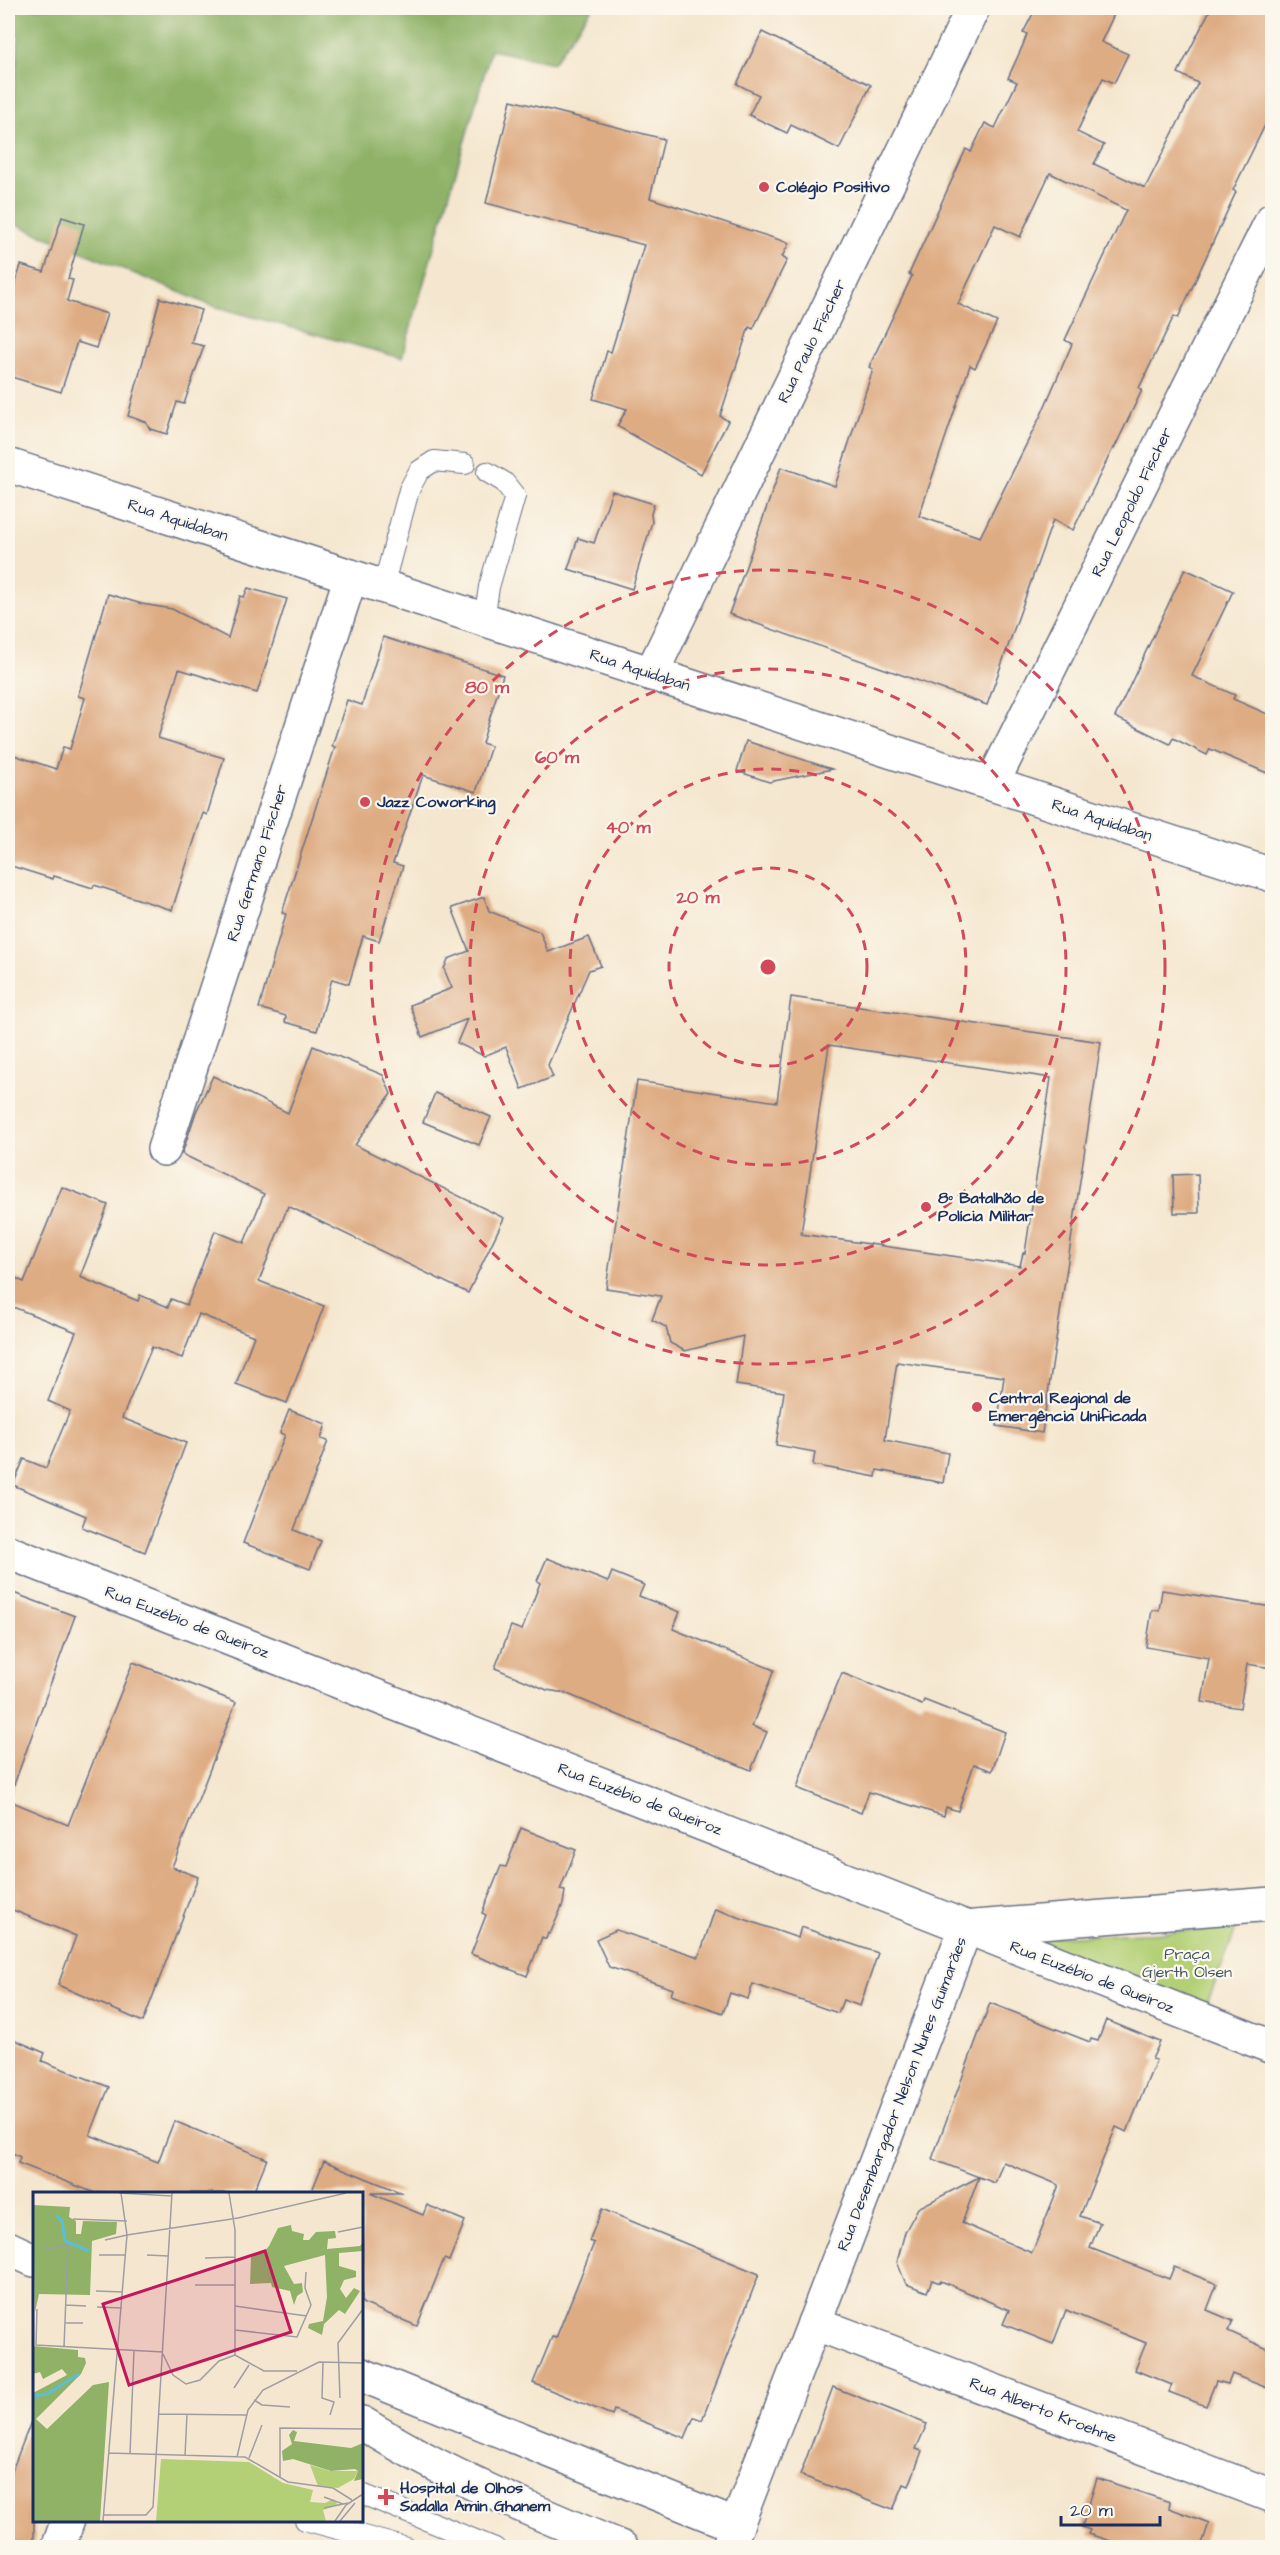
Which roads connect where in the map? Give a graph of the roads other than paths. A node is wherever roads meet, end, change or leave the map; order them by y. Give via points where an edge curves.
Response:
1 (973, 8) edge
2 (1272, 220) edge
3 (465, 464) dead end
4 (8, 465) edge
5 (487, 472) dead end
6 (351, 576) junction
7 (383, 587) junction
8 (484, 620) junction
9 (651, 674) junction
10 (992, 784) junction
11 (1272, 875) edge
12 (164, 1149) dead end
13 (8, 1552) edge
14 (1272, 1904) edge
15 (966, 1927) junction
16 (1272, 2047) edge
17 (8, 2248) edge
18 (33, 2260) edge
19 (814, 2323) junction
20 (363, 2375) edge
21 (363, 2424) edge
22 (363, 2494) edge
23 (1272, 2496) edge
24 (67, 2522) edge
25 (313, 2522) edge
26 (733, 2537) edge
27 (57, 2547) edge
28 (407, 2547) edge
29 (495, 2547) edge
30 (622, 2547) edge

1 - 9 street, Rua Paulo Fischer
2 - 10 street, Rua Leopoldo Fischer
3 - 7 lane via 434,460 419,471 409,490
4 - 6 street, Rua Aquidaban
5 - 8 lane via 504,482 515,496 489,587
6 - 7 street, Rua Aquidaban
6 - 12 street, Rua Germano Fischer
7 - 8 street, Rua Aquidaban
8 - 9 street, Rua Aquidaban
9 - 10 street, Rua Aquidaban
10 - 11 street, Rua Aquidaban
13 - 15 street, Rua Euzébio de Queiroz
14 - 15 street, Rua Desembargador Nelson Nunes Guimarães
15 - 16 street, Rua Euzébio de Queiroz
15 - 19 street, Rua Desembargador Nelson Nunes Guimarães
17 - 18 street
19 - 23 street, Rua Alberto Kroehne
19 - 26 street, Rua Desembargador Nelson Nunes Guimarães
20 - 26 street
21 - 30 street via 437,2467
22 - 29 lane
24 - 27 street
25 - 28 lane

